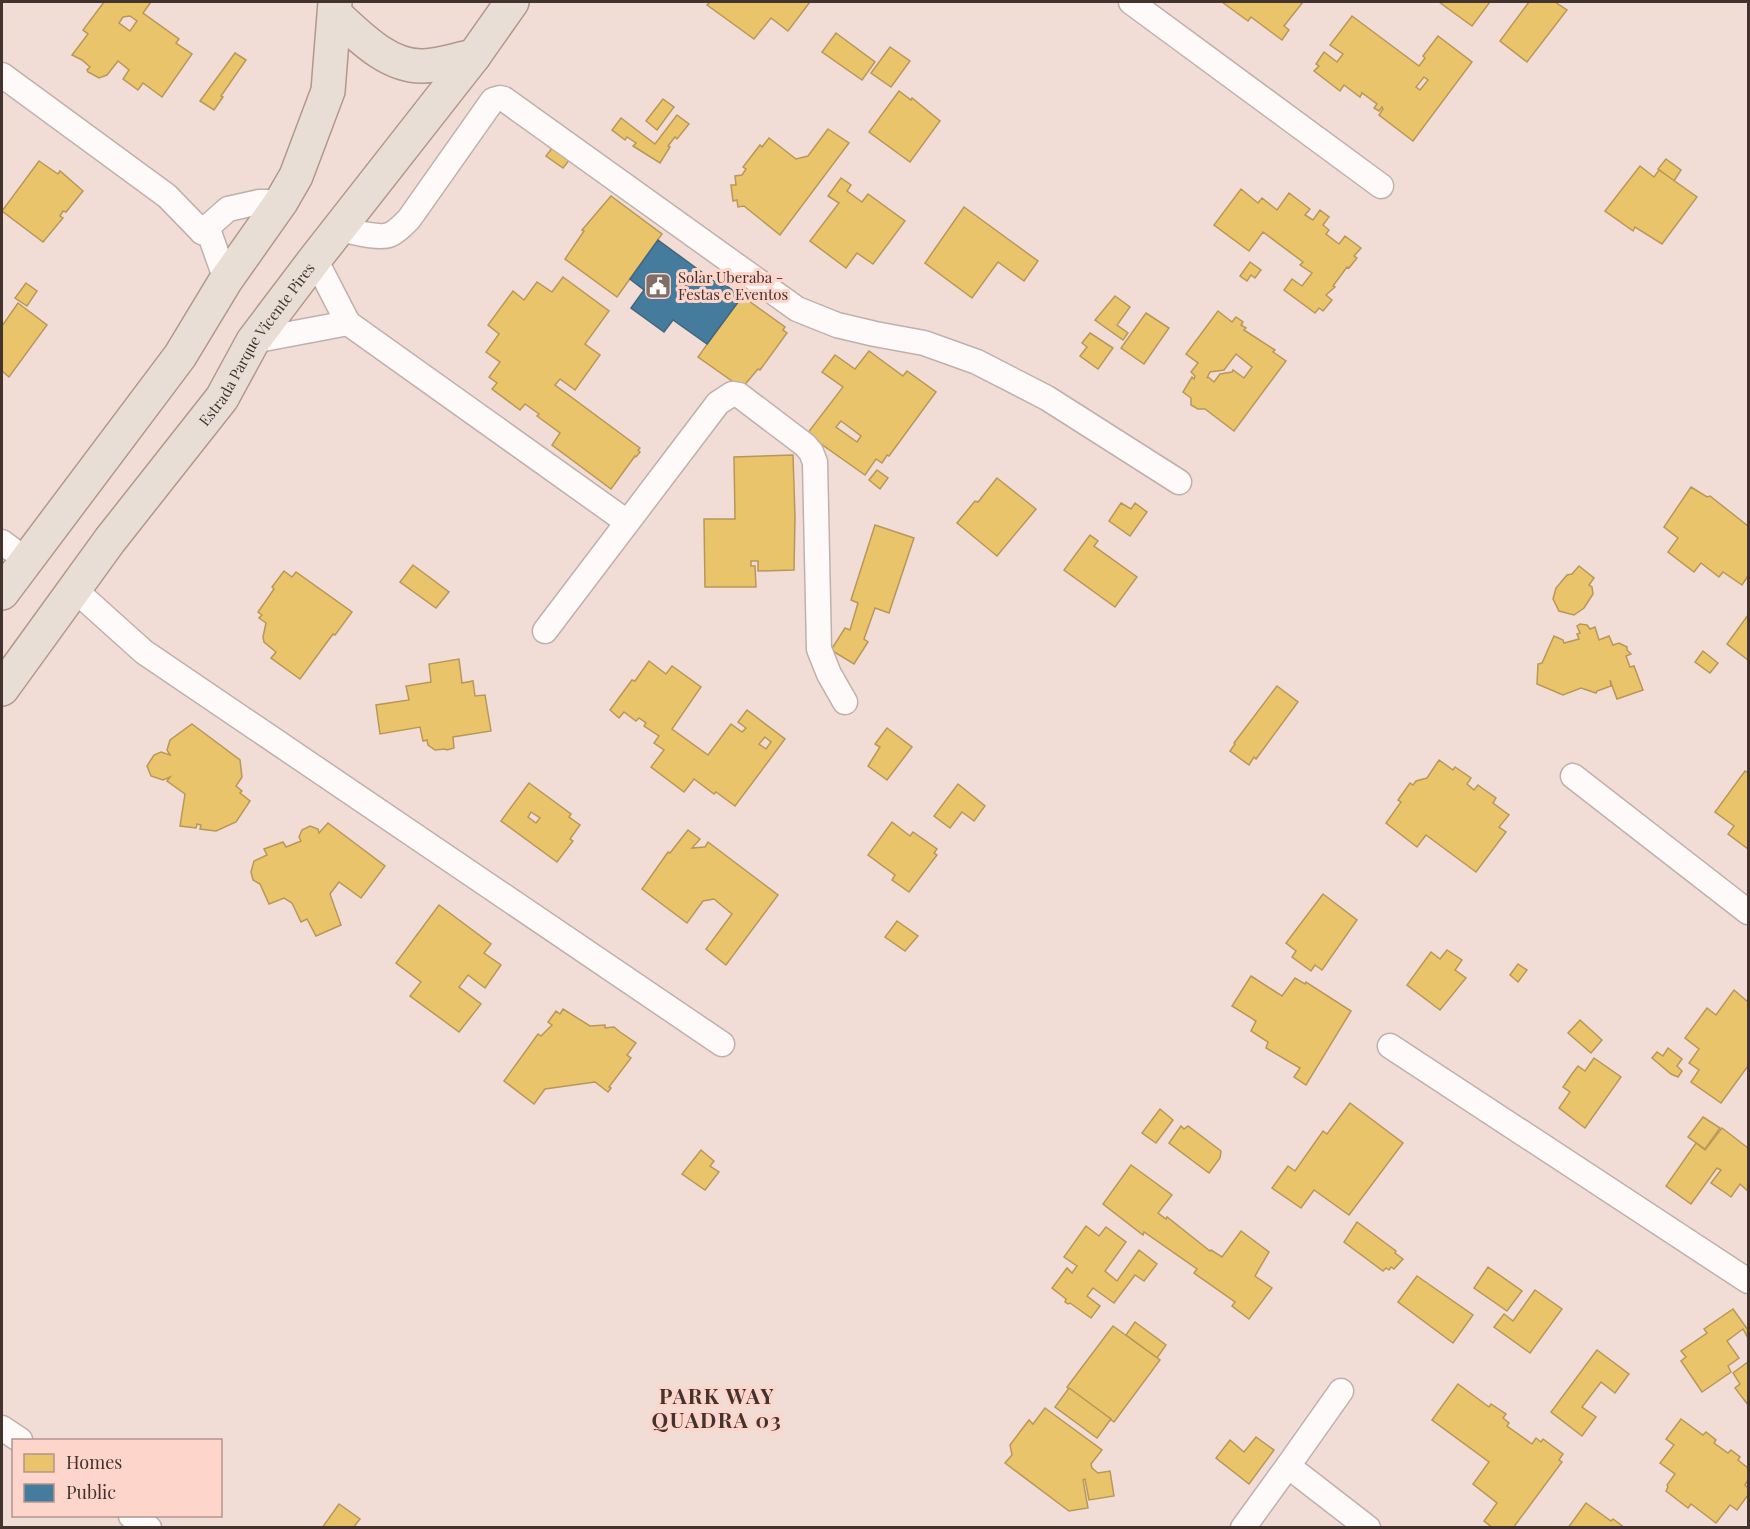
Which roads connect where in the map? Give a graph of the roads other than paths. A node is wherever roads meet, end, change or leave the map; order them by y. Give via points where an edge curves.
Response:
1 (512, 2) edge
2 (1131, 2) edge
3 (335, 8) edge
4 (474, 56) junction
5 (2, 75) edge
6 (1381, 186) dead end
7 (281, 202) junction
8 (339, 229) junction
9 (202, 232) junction
10 (315, 259) junction
11 (226, 280) junction
12 (348, 323) junction
13 (253, 341) junction
14 (1179, 482) dead end
15 (627, 522) junction
16 (14, 551) edge
17 (75, 590) junction
18 (2, 593) edge
19 (545, 631) dead end
20 (2, 689) edge
21 (845, 702) dead end
22 (1573, 776) dead end
23 (1749, 912) edge
24 (722, 1044) dead end
25 (1390, 1046) dead end
26 (1749, 1281) edge
27 (1341, 1391) dead end
28 (2, 1428) edge
29 (18, 1439) edge
30 (1288, 1466) junction
31 (134, 1517) edge
32 (149, 1527) edge
33 (1243, 1527) edge
34 (1368, 1527) edge

1 - 4 main road, Estrada Parque Vicente Pires
2 - 6 street
3 - 4 main road via 357,34 386,56 405,64 424,66
3 - 7 main road via 328,91 296,176
4 - 8 main road, Estrada Parque Vicente Pires
5 - 9 street via 167,196
7 - 9 street via 228,209
7 - 11 main road
8 - 10 main road, Estrada Parque Vicente Pires
8 - 14 street via 380,236 398,230 493,100 504,99 797,309 837,325 924,344 977,362 1047,398
9 - 11 street via 210,236
10 - 12 street
10 - 13 main road, Estrada Parque Vicente Pires
11 - 16 main road via 180,356
12 - 13 street
12 - 15 street
13 - 17 main road, Estrada Parque Vicente Pires via 222,398
15 - 19 street
15 - 21 street via 718,403 732,394 739,395 805,446 814,462 819,649
16 - 18 main road
17 - 20 main road, Estrada Parque Vicente Pires
17 - 24 street via 144,652
22 - 23 street
25 - 26 street
27 - 30 street
28 - 29 street
30 - 33 street
30 - 34 street
31 - 32 street

